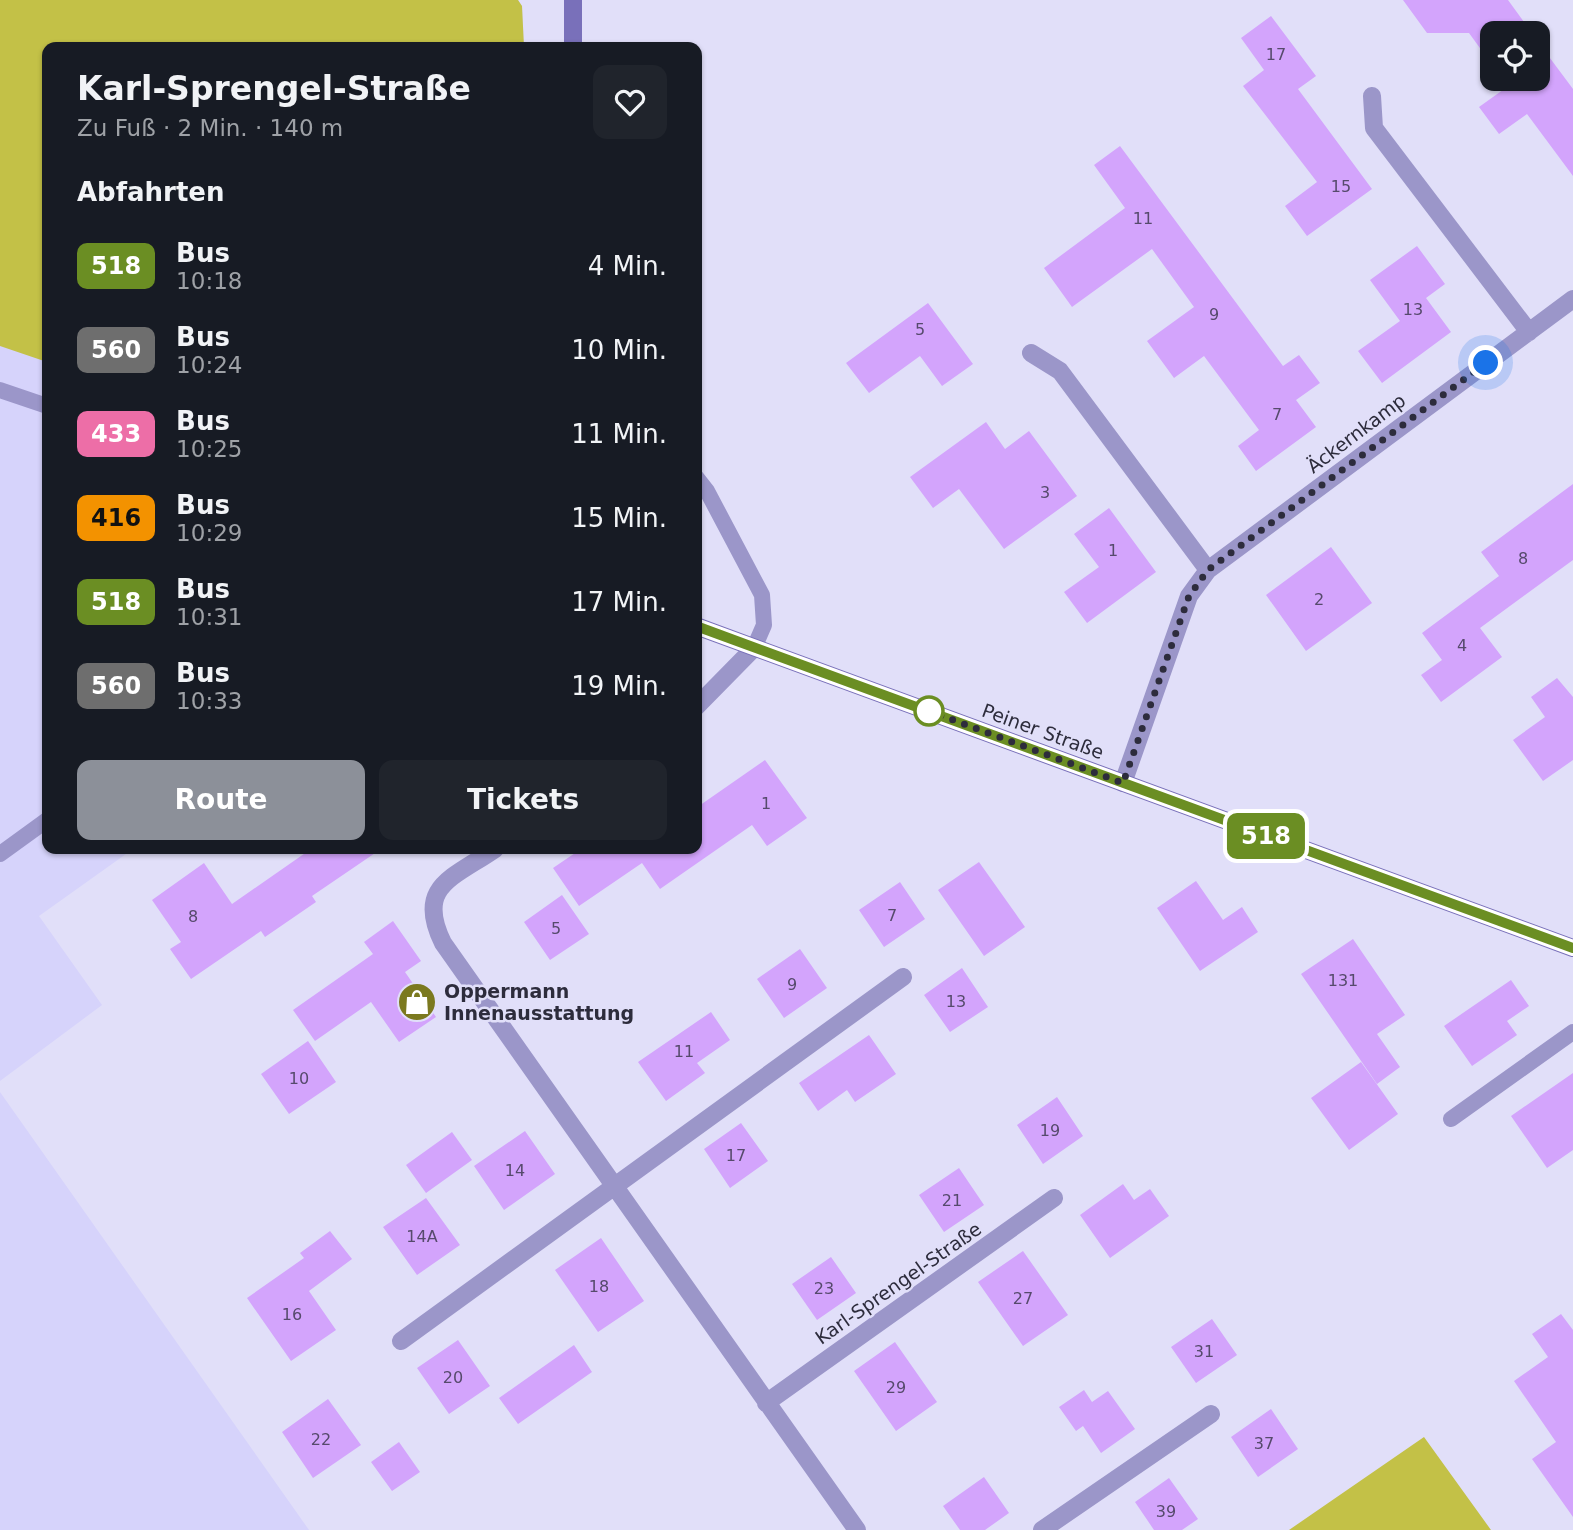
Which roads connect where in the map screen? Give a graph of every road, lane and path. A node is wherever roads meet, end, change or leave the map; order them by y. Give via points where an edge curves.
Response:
1 (573, 0) edge
2 (573, 42) edge
3 (1372, 96) dead end
4 (1573, 299) edge
5 (1529, 332) junction
6 (1031, 353) dead end
7 (0, 390) edge
8 (42, 404) edge
9 (702, 485) edge
10 (1208, 570) junction
11 (702, 628) edge
12 (754, 648) junction
13 (702, 701) edge
14 (1123, 783) junction
15 (42, 824) edge
16 (0, 854) edge
17 (488, 854) edge
18 (1573, 948) edge
19 (903, 977) dead end
20 (1573, 1032) edge
21 (1451, 1119) dead end
22 (615, 1186) junction
23 (1054, 1198) dead end
24 (401, 1341) dead end
25 (766, 1403) junction
26 (1211, 1414) dead end
27 (857, 1530) edge
28 (1042, 1530) edge

1 - 2 main road
3 - 5 street via 1374,128
4 - 5 street, Äckernkamp
5 - 10 street, Äckernkamp
6 - 10 street via 1060,371
7 - 8 lane
9 - 12 lane via 762,595 764,625
10 - 14 street, Äckernkamp via 1189,596
11 - 12 main road, Peiner Straße
12 - 13 street
12 - 14 main road, Peiner Straße
14 - 18 main road, Peiner Straße
15 - 16 lane
17 - 22 street via 447,882 433,898 432,920 443,943
19 - 22 street
20 - 21 lane
22 - 24 street
22 - 25 street
23 - 25 street, Karl-Sprengel-Straße
25 - 27 street
26 - 28 street

